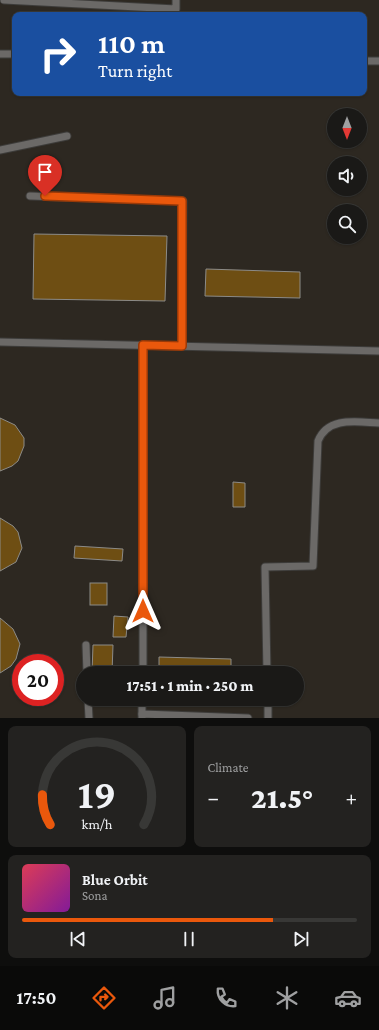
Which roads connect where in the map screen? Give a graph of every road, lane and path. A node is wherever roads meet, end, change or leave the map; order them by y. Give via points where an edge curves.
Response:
1 (4, 0) edge
2 (176, 0) edge
3 (0, 54) edge
4 (12, 54) edge
5 (367, 61) edge
6 (379, 61) edge
7 (67, 136) dead end
8 (0, 150) edge
9 (30, 196) dead end
10 (0, 342) edge
11 (143, 345) junction
12 (182, 346) junction
13 (379, 351) edge
14 (379, 423) edge
15 (86, 645) dead end
16 (87, 666) edge
17 (142, 666) edge
18 (267, 666) edge
19 (88, 706) edge
20 (268, 706) edge
21 (142, 716) edge
22 (89, 718) edge
23 (248, 718) edge
24 (268, 718) edge

1 - 2 lane via 176,9
3 - 4 lane
5 - 6 lane
7 - 8 lane
9 - 12 lane via 182,201
10 - 11 lane
11 - 12 lane
11 - 17 lane
12 - 13 lane
14 - 18 lane via 344,422 335,424 321,434 318,441 313,566 265,567
15 - 16 lane
19 - 22 lane
20 - 24 lane
21 - 23 lane

